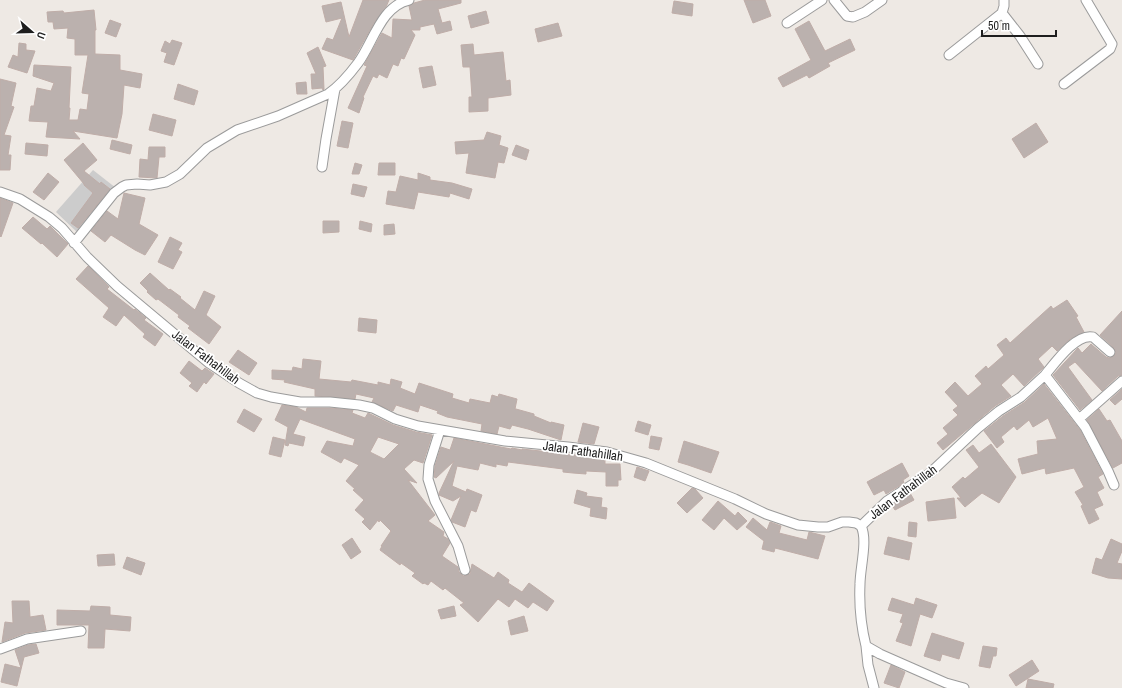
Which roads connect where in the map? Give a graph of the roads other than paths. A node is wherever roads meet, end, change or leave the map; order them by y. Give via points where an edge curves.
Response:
1 (409, 0) edge
2 (822, 0) edge
3 (834, 0) edge
4 (882, 0) edge
5 (1004, 0) edge
6 (1086, 0) edge
7 (1002, 13) junction
8 (788, 23) dead end
9 (949, 55) dead end
10 (1038, 64) dead end
11 (1064, 84) dead end
12 (335, 89) junction
13 (322, 167) dead end
14 (0, 192) edge
15 (74, 243) junction
16 (1110, 352) dead end
17 (1045, 375) junction
18 (1122, 381) edge
19 (1079, 418) junction
20 (440, 430) junction
21 (1114, 485) dead end
22 (861, 526) junction
23 (465, 570) dead end
24 (81, 631) dead end
25 (866, 646) junction
26 (0, 649) edge
27 (874, 688) edge
28 (964, 688) edge

1 - 12 street via 395,7 386,16 358,62
2 - 8 street
3 - 4 street via 847,16 853,18
5 - 7 street
6 - 11 street via 1112,44 1110,49
7 - 9 street
7 - 10 street
12 - 13 street
12 - 15 street via 278,116 237,130 207,148 180,174 166,182 122,187 114,193
14 - 15 street, Jalan Fathahillah via 20,199 49,217
15 - 20 street, Jalan Fathahillah via 117,286 196,353 224,374 257,393 291,401 359,404 406,423
16 - 17 street, Jalan Fathahillah via 1093,337 1083,338 1066,351
17 - 19 street
17 - 22 street, Jalan Fathahillah via 1021,397 978,428 930,473 887,501
18 - 19 street
19 - 21 street via 1092,438
20 - 22 street, Jalan Fathahillah via 505,441 607,452 646,463 798,525 823,527 849,522
20 - 23 street via 428,478 435,501 458,546
22 - 25 street via 864,538 860,601
24 - 26 street via 27,640
25 - 27 street
25 - 28 street via 946,683

